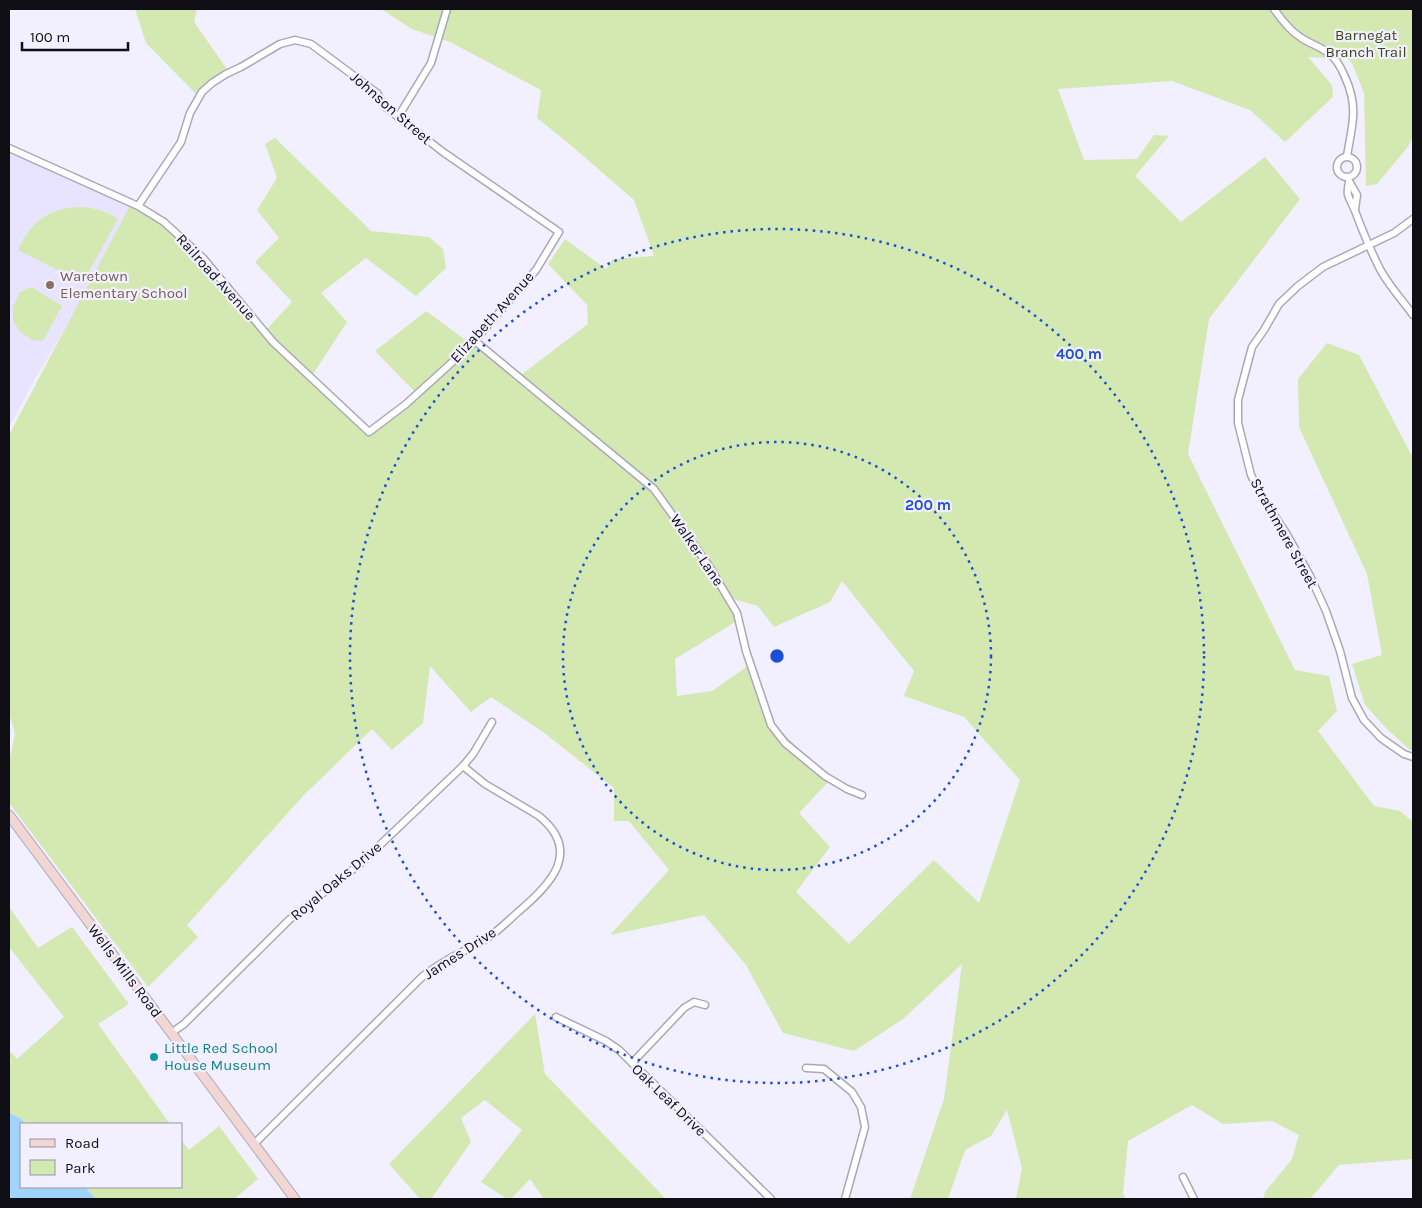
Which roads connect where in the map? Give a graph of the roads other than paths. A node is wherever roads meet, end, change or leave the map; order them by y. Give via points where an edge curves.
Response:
1 (447, 9) edge
2 (1274, 9) edge
3 (398, 117) junction
4 (9, 148) edge
5 (1347, 156) junction
6 (1349, 180) junction
7 (138, 206) junction
8 (1413, 220) edge
9 (558, 232) joint
10 (1368, 244) junction
11 (1413, 315) edge
12 (474, 340) junction
13 (369, 432) joint
14 (492, 722) dead end
15 (1413, 757) edge
16 (463, 766) junction
17 (862, 795) dead end
18 (9, 816) edge
19 (705, 1005) dead end
20 (556, 1017) dead end
21 (171, 1033) junction
22 (632, 1063) junction
23 (806, 1068) dead end
24 (254, 1144) junction
25 (1183, 1177) dead end
26 (295, 1199) edge
27 (771, 1199) edge
28 (845, 1199) edge
29 (1194, 1199) edge

1 - 3 street via 431,63
2 - 5 street via 1291,30 1326,51 1342,70 1354,103 1354,127
3 - 7 street, Johnson Street via 384,106 377,93 310,44 288,41 226,74 202,92 190,113 181,142
3 - 9 street, Johnson Street
4 - 7 street, Railroad Avenue
5 - 6 street via 1354,159 1357,167
5 - 6 street via 1339,160 1336,167
6 - 10 street via 1347,196
7 - 13 street, Railroad Avenue via 164,222 203,258 273,342
8 - 10 street, Strathmere Street via 1394,233
9 - 12 street, Elizabeth Avenue via 536,270
10 - 11 street via 1382,272
10 - 15 street, Strathmere Street via 1323,267 1279,304 1252,347 1238,400 1238,423 1251,475 1260,495 1291,541 1322,602 1340,651 1352,698 1364,720 1380,738
12 - 13 street, Elizabeth Avenue via 406,404
12 - 17 street, Walker Lane via 654,489 704,559 737,613 746,652 771,725 785,742 825,776
14 - 16 street, Royal Oaks Drive
16 - 21 street, Royal Oaks Drive via 361,863 289,920 204,1005
16 - 24 street, James Drive via 485,784 547,822 560,851 554,874 539,894 488,938 423,976
18 - 21 main road, Wells Mills Road
19 - 22 street via 694,1002 684,1008
20 - 22 street, Oak Leaf Drive via 606,1041
21 - 24 main road, Wells Mills Road
22 - 27 street, Oak Leaf Drive
23 - 28 street via 824,1069 846,1086 857,1099 864,1116 865,1128
24 - 26 main road, Wells Mills Road
25 - 29 street

